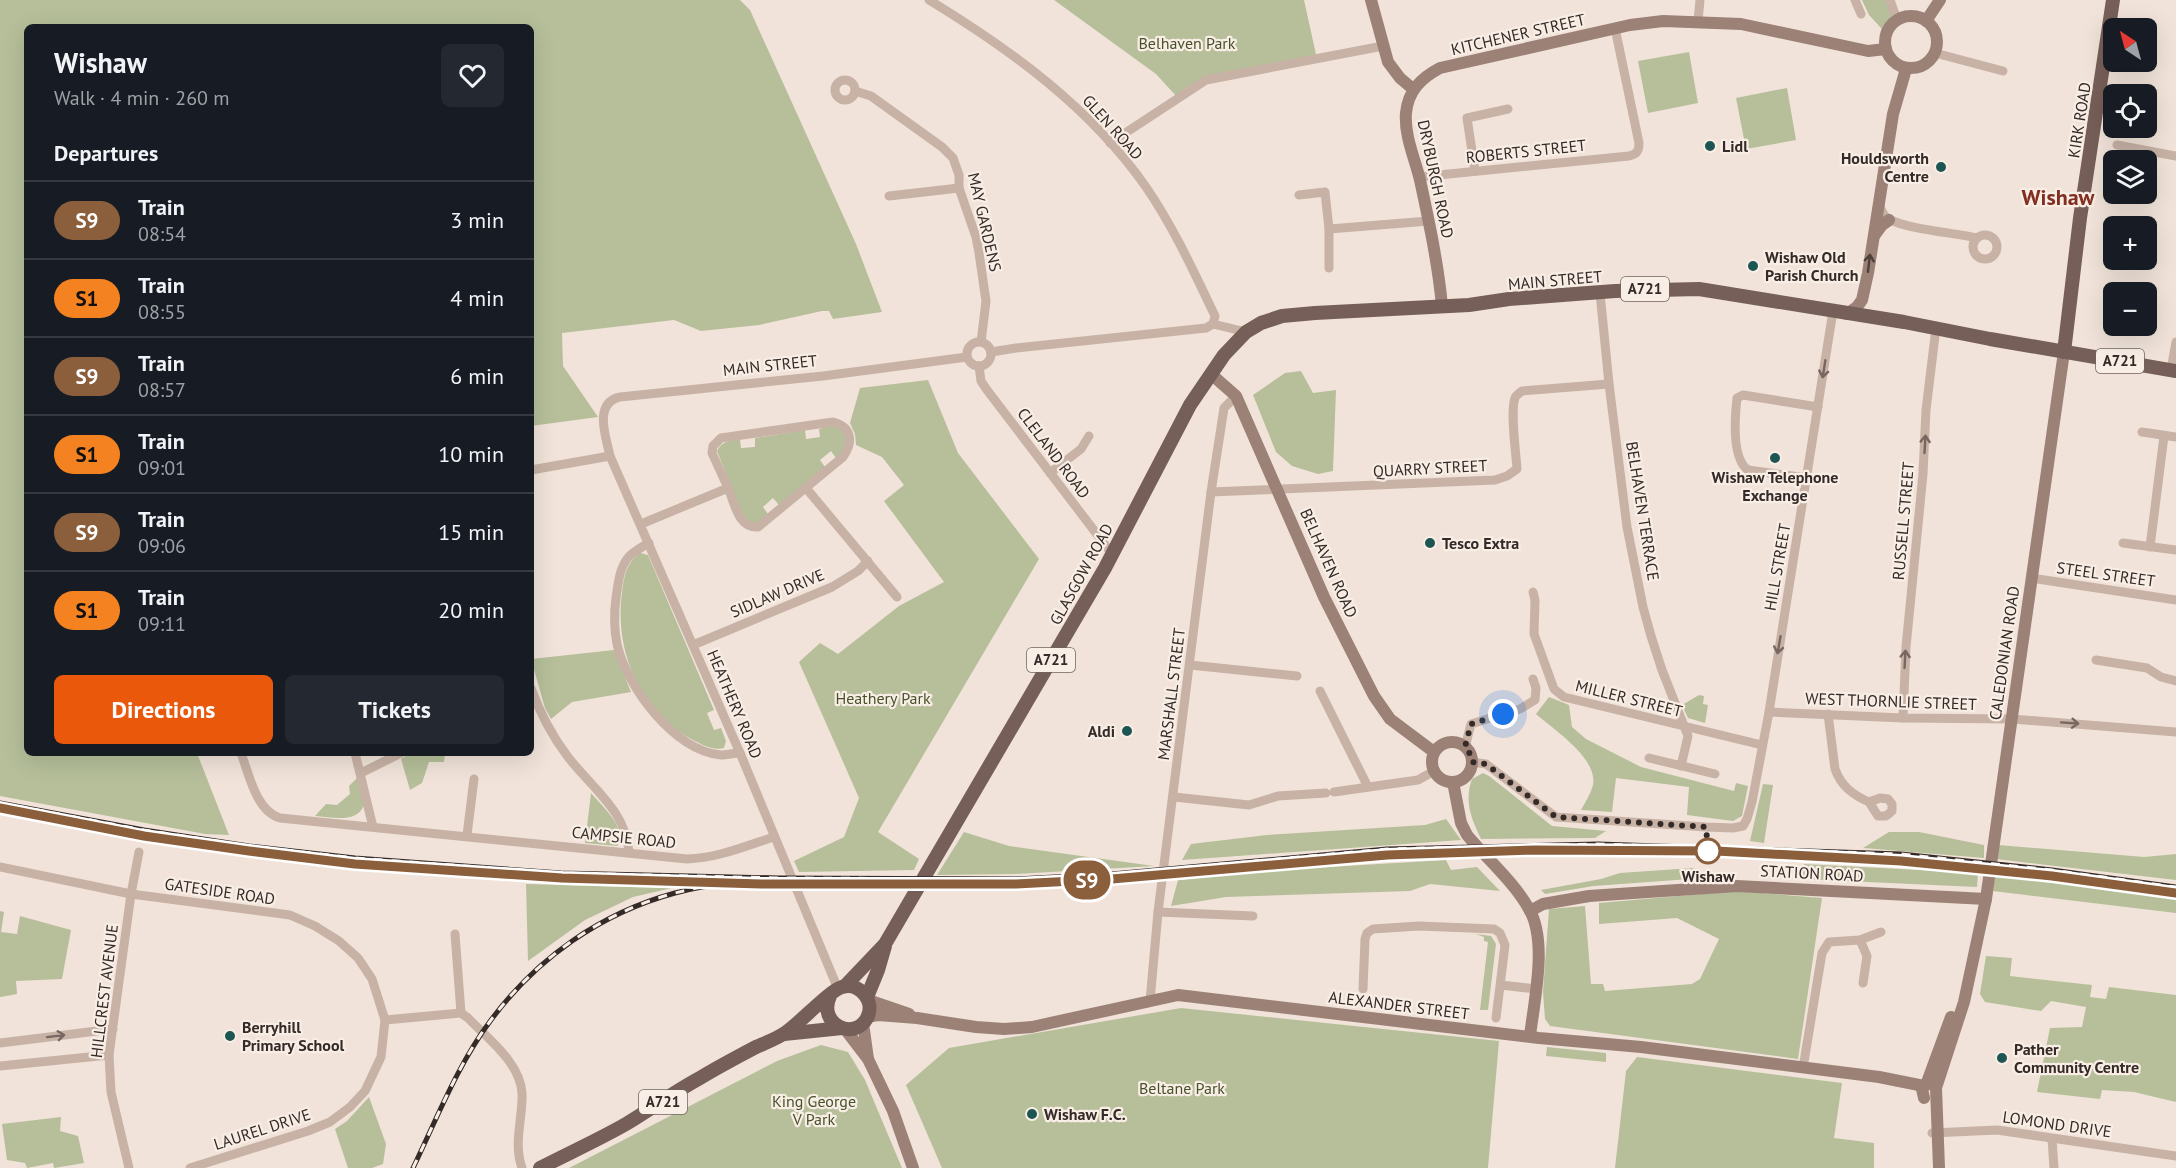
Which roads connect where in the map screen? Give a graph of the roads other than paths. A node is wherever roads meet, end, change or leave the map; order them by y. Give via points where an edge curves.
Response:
1 (929, 0) edge
2 (1371, 0) edge
3 (1700, 0) edge
4 (1855, 0) edge
5 (1890, 0) edge
6 (1940, 0) edge
7 (2113, 0) edge
8 (1861, 14) dead end
9 (1698, 21) junction
10 (1926, 21) junction
11 (1894, 23) junction
12 (1616, 28) junction
13 (1383, 46) junction
14 (1886, 49) junction
15 (1935, 53) junction
16 (1906, 69) junction
17 (2002, 70) dead end
18 (1413, 89) junction
19 (855, 91) dead end
20 (1508, 109) dead end
21 (1110, 143) junction
22 (2117, 145) dead end
23 (2176, 156) edge
24 (1475, 171) junction
25 (1419, 177) junction
26 (959, 188) junction
27 (1299, 195) dead end
28 (889, 196) dead end
29 (1879, 204) junction
30 (1890, 219) junction
31 (1429, 220) junction
32 (1329, 229) junction
33 (1977, 238) dead end
34 (1872, 240) junction
35 (1329, 268) dead end
36 (1600, 293) junction
37 (1442, 306) junction
38 (1840, 313) junction
39 (1213, 324) junction
40 (1936, 328) junction
41 (1246, 332) junction
42 (981, 342) junction
43 (2176, 342) edge
44 (991, 352) junction
45 (2064, 352) junction
46 (967, 357) junction
47 (979, 366) junction
48 (2174, 371) edge
49 (1211, 374) junction
50 (1609, 384) junction
51 (1236, 396) junction
52 (1818, 407) junction
53 (605, 431) joint
54 (2142, 432) dead end
55 (1089, 436) dead end
56 (2164, 436) junction
57 (2176, 437) edge
58 (610, 456) junction
59 (534, 469) edge
60 (1050, 473) junction
61 (1807, 478) junction
62 (728, 488) junction
63 (806, 488) junction
64 (1279, 490) junction
65 (1211, 492) junction
66 (641, 524) junction
67 (649, 543) junction
68 (2123, 543) dead end
69 (2150, 547) junction
70 (2176, 550) edge
71 (1112, 554) junction
72 (868, 561) junction
73 (2031, 578) junction
74 (1533, 592) dead end
75 (897, 597) dead end
76 (2176, 600) edge
77 (693, 645) junction
78 (2096, 660) dead end
79 (1190, 665) junction
80 (1297, 676) dead end
81 (1533, 679) dead end
82 (2176, 681) edge
83 (1320, 691) dead end
84 (534, 705) edge
85 (1769, 712) junction
86 (1828, 714) junction
87 (1903, 718) junction
88 (2012, 719) junction
89 (1685, 727) junction
90 (2176, 732) edge
91 (1762, 745) junction
92 (1465, 747) junction
93 (1434, 752) junction
94 (740, 753) junction
95 (242, 756) edge
96 (356, 756) edge
97 (395, 756) edge
98 (1649, 758) dead end
99 (1472, 762) junction
100 (1681, 766) junction
101 (1434, 771) junction
102 (361, 773) junction
103 (1715, 774) dead end
104 (474, 779) dead end
105 (1453, 782) junction
106 (1368, 788) junction
107 (1174, 797) junction
108 (1869, 802) dead end
109 (373, 827) junction
110 (467, 836) junction
111 (774, 837) junction
112 (138, 852) dead end
113 (629, 853) junction
114 (0, 867) edge
115 (131, 894) junction
116 (1986, 899) junction
117 (1530, 911) junction
118 (1158, 912) junction
119 (1253, 916) dead end
120 (1881, 932) dead end
121 (455, 934) dead end
122 (1860, 940) junction
123 (885, 944) junction
124 (1863, 983) dead end
125 (1501, 985) junction
126 (1364, 989) dead end
127 (1536, 989) junction
128 (838, 990) junction
129 (867, 998) junction
130 (1150, 1001) junction
131 (460, 1013) junction
132 (917, 1018) junction
133 (1496, 1018) dead end
134 (386, 1020) junction
135 (865, 1020) junction
136 (843, 1028) junction
137 (113, 1029) junction
138 (784, 1034) junction
139 (1530, 1036) junction
140 (0, 1043) edge
141 (109, 1055) junction
142 (868, 1059) junction
143 (0, 1066) edge
144 (1803, 1068) junction
145 (1929, 1092) junction
146 (1935, 1133) junction
147 (2052, 1139) junction
148 (2176, 1156) edge
149 (129, 1168) edge
150 (190, 1168) edge
151 (522, 1168) edge
152 (540, 1168) edge
153 (913, 1168) edge
154 (1934, 1168) edge
155 (1939, 1168) edge
156 (2054, 1168) edge

1 - 21 street, GLEN ROAD via 1032,69
2 - 13 street
3 - 9 street
4 - 8 street
5 - 11 street
6 - 10 street
7 - 45 main road, KIRK ROAD
9 - 12 street, KITCHENER STREET via 1650,22
9 - 14 street, KITCHENER STREET via 1741,24 1868,51
10 - 11 street via 1909,16
10 - 15 street via 1936,35
11 - 14 street via 1887,33
12 - 18 street, KITCHENER STREET via 1440,68 1426,75
12 - 24 street, ROBERTS STREET via 1639,150 1629,156
13 - 18 street via 1392,70
13 - 21 street via 1206,80
14 - 16 street via 1890,58
15 - 16 street via 1928,63
15 - 17 street
16 - 29 street via 1893,114
18 - 25 street, DRYBURGH ROAD via 1406,124
19 - 26 street, MAY GARDENS via 871,96 950,153 957,165
20 - 24 street via 1467,118
21 - 39 street, GLEN ROAD via 1145,186 1171,227 1215,316
22 - 23 street
24 - 25 street, ROBERTS STREET
25 - 31 street, DRYBURGH ROAD
26 - 28 street
26 - 42 street, MAY GARDENS via 976,237 984,289
27 - 32 street via 1325,192
29 - 30 street
29 - 34 street
30 - 33 street
30 - 34 street
31 - 32 street
31 - 37 street, DRYBURGH ROAD
32 - 35 street
38 -> 34 street via 1857,307 1862,300
36 - 37 main road, MAIN STREET / A721
36 - 38 main road, MAIN STREET / A721 via 1699,289
36 - 50 street, BELHAVEN TERRACE
37 - 41 main road, MAIN STREET / A721 via 1282,316
38 - 40 main road, MAIN STREET / A721
38 -> 52 street, HILL STREET
39 - 41 street
39 - 44 street via 1206,328
40 - 45 main road, MAIN STREET / A721
87 -> 40 street, RUSSELL STREET via 1926,410
41 - 49 main road, MAIN STREET / A721
42 - 44 street
42 - 46 street via 970,345
43 - 48 street
44 - 47 street via 990,361
45 - 48 main road, A721
45 - 73 street, CALEDONIAN ROAD
46 - 47 street via 971,364
46 - 53 street, MAIN STREET via 620,397 604,409
47 - 60 street, CLELAND ROAD via 981,381
49 - 51 street, BELHAVEN ROAD
49 - 71 main road, GLASGOW ROAD / A721 via 1190,405
50 - 64 street, QUARRY STREET via 1518,394 1514,413 1517,469 1495,480
50 - 89 street, BELHAVEN TERRACE via 1627,527 1643,607
51 - 64 street, BELHAVEN ROAD
51 - 65 street, MARSHALL STREET via 1224,408
52 - 61 street, HILL STREET
52 - 61 street via 1743,395 1737,398 1733,430 1744,467
53 - 58 street, HEATHERY ROAD
54 - 56 street
55 - 60 street via 1081,449
56 - 57 street
56 - 69 street
58 - 59 street
58 - 66 street, HEATHERY ROAD
60 - 71 street, CLELAND ROAD
61 -> 85 street, HILL STREET
62 - 63 street via 742,523 750,528 758,527
62 - 63 street via 712,453 721,438 841,424 850,435 848,450
62 - 66 street
63 - 72 street
64 - 65 street, QUARRY STREET
64 - 93 street, BELHAVEN ROAD via 1324,597 1381,708
65 - 79 street, MARSHALL STREET
66 - 67 street, HEATHERY ROAD
67 - 77 street, HEATHERY ROAD
67 - 94 street via 628,557 618,580 615,624 619,651 642,699 671,730 690,744 719,755
68 - 69 street
69 - 70 street
71 - 123 main road, GLASGOW ROAD / A721
72 - 75 street
72 - 77 street, SIDLAW DRIVE via 832,587
73 - 76 street, STEEL STREET
73 - 88 street, CALEDONIAN ROAD
74 - 89 street, MILLER STREET via 1534,634 1554,689 1564,697
77 - 94 street, HEATHERY ROAD
78 - 82 street via 2147,668
79 - 80 street
79 - 107 street, MARSHALL STREET
81 - 92 street via 1535,700 1520,709 1471,724
83 - 106 street
84 - 113 street via 567,756 620,818 627,832
85 - 86 street, WEST THORNLIE STREET
85 - 91 street, HILL STREET
86 - 87 street, WEST THORNLIE STREET
86 - 108 street via 1838,777 1852,793
87 - 88 street, WEST THORNLIE STREET
88 -> 90 street, WEST THORNLIE STREET
88 - 116 street, CALEDONIAN ROAD
89 - 91 street, MILLER STREET
89 - 100 street via 1688,736
91 - 99 street, HILL STREET via 1752,802 1743,826 1733,828 1556,817 1486,764
92 - 93 street via 1446,742
92 - 99 street
93 - 101 street
94 - 111 street, HEATHERY ROAD
95 - 109 street, CAMPSIE ROAD via 261,802 273,816
96 - 102 street
97 - 102 street
98 - 100 street
99 - 105 street via 1464,778
100 - 103 street
101 - 105 street via 1442,780
101 - 106 street via 1418,780
102 - 109 street
104 - 110 street
105 - 117 street via 1467,834
106 - 107 street via 1278,796 1249,806
107 - 118 street, MARSHALL STREET
109 - 110 street, CAMPSIE ROAD
110 - 113 street, CAMPSIE ROAD
111 - 113 street, CAMPSIE ROAD via 707,858
111 - 128 street, HEATHERY ROAD
112 - 115 street, HILLCREST AVENUE
114 - 115 street, GATESIDE ROAD
115 - 134 street, GATESIDE ROAD via 290,915 315,926 358,958 372,978
115 - 137 street, HILLCREST AVENUE
116 - 117 street, STATION ROAD via 1737,886 1589,896 1543,904
116 - 145 street, CALEDONIAN ROAD via 1974,957
117 - 127 street via 1536,927
118 - 119 street
118 - 130 street, MARSHALL STREET
120 - 122 street
121 - 131 street
122 - 124 street via 1867,956
122 - 144 street via 1828,942 1822,953
123 - 128 main road, GLASGOW ROAD / A721
123 - 129 main road, GLASGOW ROAD / A721
125 - 126 street via 1505,945 1500,933 1494,929 1419,926 1373,929 1367,933
125 - 127 street
125 - 133 street
127 - 139 street
128 - 129 main road via 860,989
128 - 136 main road via 827,1002 828,1014
128 - 138 main road, GLASGOW ROAD / A721
129 - 132 street, ALEXANDER STREET
129 - 135 main road
130 - 132 street, ALEXANDER STREET via 1032,1027 976,1027
130 - 139 street, ALEXANDER STREET via 1178,995
131 - 134 street
131 - 151 street via 508,1059 520,1079 518,1138
132 - 135 street, ALEXANDER STREET via 878,1015
134 - 150 street, LAUREL DRIVE via 381,1057 365,1091 350,1107 330,1122 308,1131
135 - 136 main road via 856,1027
135 - 142 street
136 - 138 main road, GLASGOW ROAD / A721
136 - 142 street
140 -> 137 street
137 - 141 street, HILLCREST AVENUE
138 - 152 main road, GLASGOW ROAD / A721
139 - 144 street, ALEXANDER STREET
141 - 143 street
141 - 149 street, HILLCREST AVENUE via 111,1092
142 - 153 street via 893,1111
144 - 145 street, ALEXANDER STREET via 1879,1077
145 - 146 street, CALEDONIAN ROAD
146 - 147 street, LOMOND DRIVE via 1996,1130
146 - 154 street, CALEDONIAN ROAD
146 - 155 street, CALEDONIAN ROAD
147 - 148 street, LOMOND DRIVE
147 - 156 street

